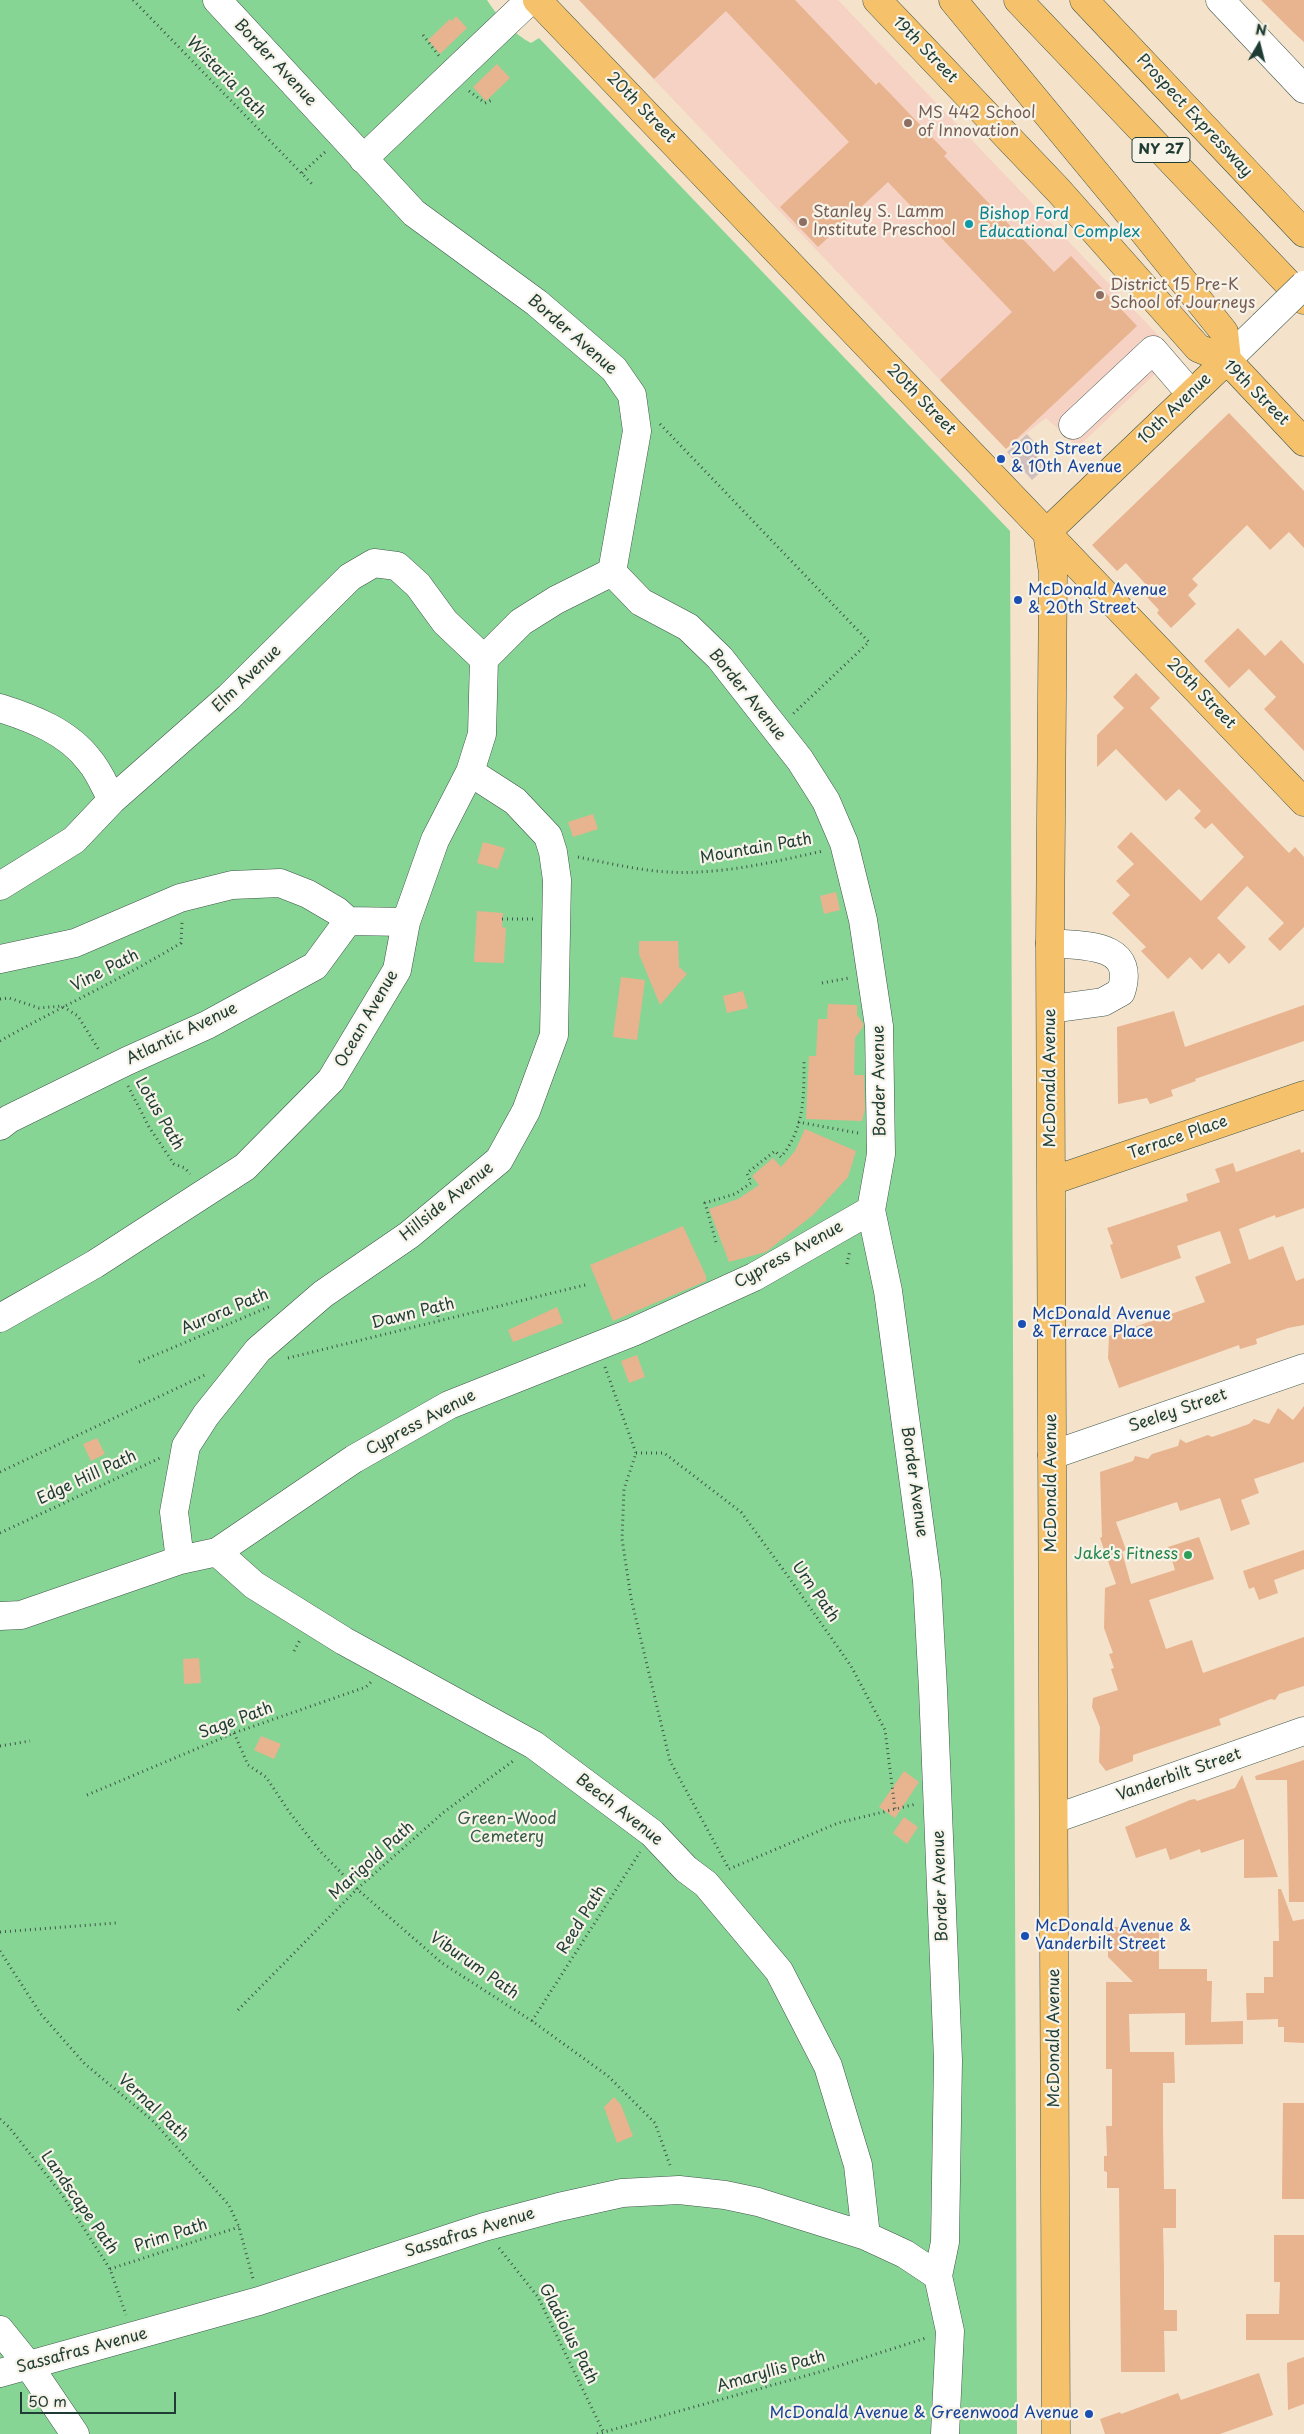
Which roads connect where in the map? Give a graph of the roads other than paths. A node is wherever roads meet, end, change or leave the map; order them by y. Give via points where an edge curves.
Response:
1 (217, 0) edge
2 (530, 0) edge
3 (537, 0) edge
4 (877, 0) edge
5 (952, 0) edge
6 (1018, 0) edge
7 (1084, 0) edge
8 (1220, 0) edge
9 (1304, 89) edge
10 (364, 159) junction
11 (1273, 200) junction
12 (1304, 222) edge
13 (1304, 233) edge
14 (1304, 285) edge
15 (1304, 300) edge
16 (1227, 360) junction
17 (1191, 394) junction
18 (1073, 424) dead end
19 (1304, 442) edge
20 (1047, 532) junction
21 (612, 572) junction
22 (484, 659) junction
23 (0, 708) edge
24 (470, 772) junction
25 (112, 800) junction
26 (1304, 802) edge
27 (0, 886) edge
28 (348, 921) junction
29 (406, 922) junction
30 (1050, 943) junction
31 (0, 960) edge
32 (1050, 1009) junction
33 (1304, 1096) edge
34 (0, 1126) edge
35 (1052, 1181) junction
36 (871, 1210) junction
37 (0, 1318) edge
38 (1304, 1368) edge
39 (1052, 1455) junction
40 (217, 1552) junction
41 (180, 1560) junction
42 (0, 1616) edge
43 (1304, 1731) edge
44 (1054, 1819) junction
45 (866, 2236) junction
46 (938, 2276) junction
47 (0, 2330) edge
48 (28, 2366) junction
49 (0, 2373) edge
50 (75, 2434) edge
51 (946, 2434) edge
52 (1056, 2434) edge

1 - 10 street, Border Avenue
2 - 10 street
3 - 20 main road, 20th Street
4 - 16 main road, 19th Street via 1059,191 1198,348
5 - 16 main road via 1224,332
6 - 15 main road, NY 27
7 - 11 main road, Prospect Expressway / NY 27
8 - 9 street
10 - 21 street, Border Avenue via 414,213 537,303 614,369 632,396 636,431
11 - 12 main road
11 - 13 main road, Prospect Expressway / NY 27
14 - 16 street, 10th Avenue, bridge
16 - 17 main road, 10th Avenue
16 - 19 main road, 19th Street
17 - 18 street via 1153,350
17 - 20 main road, 10th Avenue
20 - 26 main road, 20th Street
20 - 30 main road, McDonald Avenue via 1053,573
21 - 22 street via 521,622
21 - 36 street, Border Avenue via 641,602 688,627 720,658 826,800 844,843 863,920 879,1020 882,1154
22 - 24 street, Ocean Avenue via 482,734
22 - 25 street, Elm Avenue via 445,622 418,585 397,566 374,563 350,577 229,697
23 - 25 street via 26,716 76,744 90,761
24 - 29 street, Ocean Avenue via 435,840
24 - 41 street, Hillside Avenue via 515,801 548,836 557,880 554,1035 526,1111 499,1160 409,1235 322,1294 258,1350 206,1414 186,1446 174,1512
25 - 27 street, Elm Avenue via 74,840
28 - 29 street
28 - 31 street via 337,910 280,883 232,885 180,898 75,943
28 - 34 street, Atlantic Avenue via 314,966 207,1024
29 - 37 street, Ocean Avenue via 397,970 331,1080 246,1167 96,1264
30 - 32 main road, McDonald Avenue
30 - 32 street via 1106,950 1119,958 1124,970 1121,992 1110,1000
32 - 35 main road, McDonald Avenue
33 - 35 main road, Terrace Place
35 - 39 main road, McDonald Avenue
36 - 40 street, Cypress Avenue via 754,1277 634,1332 449,1405 354,1459
36 - 46 street, Border Avenue via 888,1291 927,1581 948,2060 945,2242
38 - 39 street, Seeley Street
39 - 44 main road, McDonald Avenue
40 - 41 street, Cypress Avenue
40 - 45 street, Beech Avenue via 254,1585 344,1641 388,1662 534,1745 652,1833 686,1869 706,1884 779,1971 828,2066 858,2165
41 - 42 street, Cypress Avenue via 21,1615
43 - 44 street, Vanderbilt Street
44 - 52 main road, McDonald Avenue
45 - 46 street, Sassafras Avenue via 905,2254
45 - 48 street, Sassafras Avenue via 725,2195 679,2190 622,2193 484,2227 259,2300
46 - 51 street, Border Avenue via 950,2331
47 - 48 street
48 - 49 street, Sassafras Avenue
48 - 50 street

